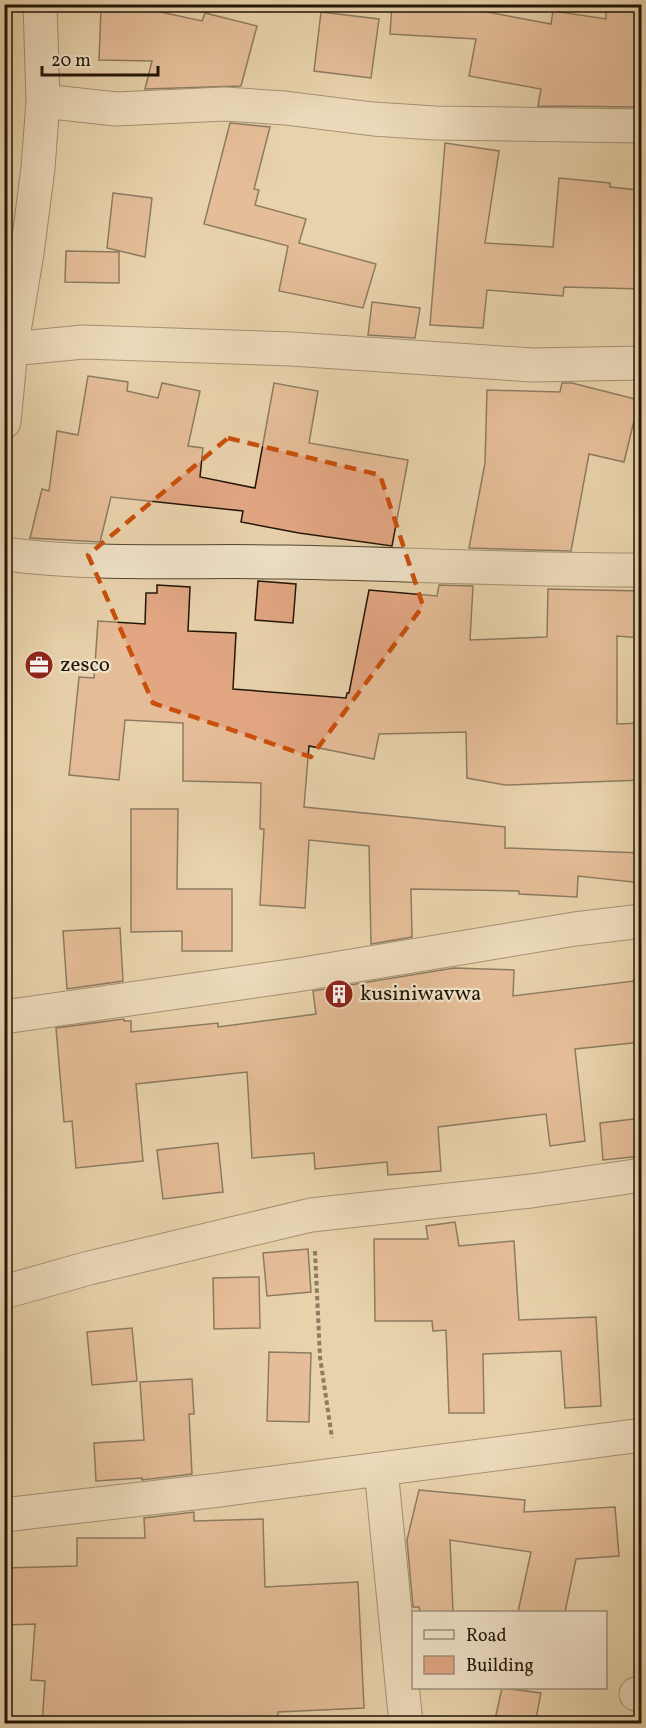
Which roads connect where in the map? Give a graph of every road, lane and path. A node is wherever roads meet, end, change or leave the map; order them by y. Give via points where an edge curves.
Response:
1 (40, 4) edge
2 (43, 101) junction
3 (642, 126) edge
4 (12, 349) junction
5 (642, 363) edge
6 (4, 422) edge
7 (4, 554) edge
8 (642, 570) edge
9 (642, 921) edge
10 (4, 1017) edge
11 (642, 1175) edge
12 (311, 1215) junction
13 (4, 1292) edge
14 (642, 1435) edge
15 (381, 1469) junction
16 (337, 1474) junction
17 (4, 1515) edge
18 (406, 1724) edge

1 - 2 street
2 - 3 street via 116,109 261,106 435,123
2 - 4 street
4 - 5 street via 84,342 291,349 533,365
4 - 6 street
7 - 8 street via 113,563 223,561
9 - 10 street
11 - 12 street
12 - 13 street
12 - 16 path via 320,1357
14 - 15 street
15 - 16 street
15 - 18 street
16 - 17 street

